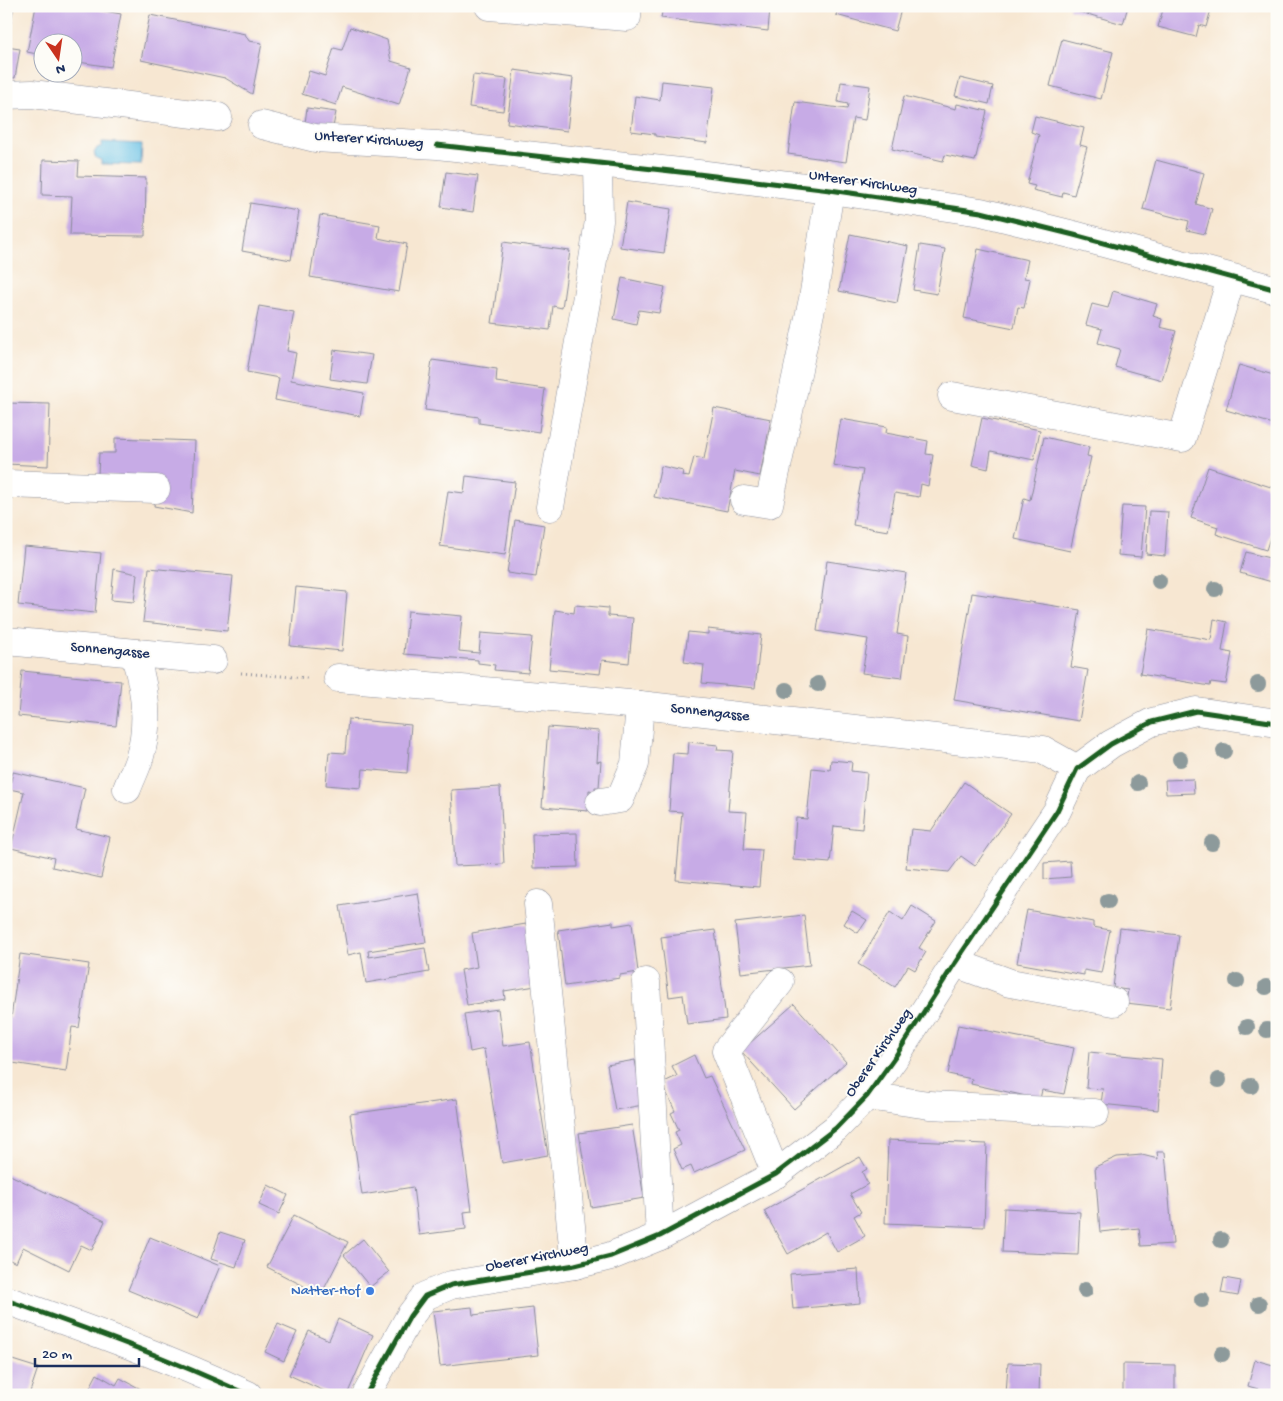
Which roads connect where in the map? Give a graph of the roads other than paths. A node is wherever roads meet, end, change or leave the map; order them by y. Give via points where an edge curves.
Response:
1 (489, 6) edge
2 (628, 6) edge
3 (6, 95) edge
4 (218, 116) dead end
5 (262, 125) dead end
6 (598, 163) junction
7 (830, 190) junction
8 (1231, 279) junction
9 (1277, 290) edge
10 (952, 396) dead end
11 (6, 484) edge
12 (156, 489) dead end
13 (744, 500) dead end
14 (550, 507) dead end
15 (6, 641) edge
16 (134, 653) junction
17 (213, 660) road end
18 (338, 678) road end
19 (640, 705) junction
20 (1277, 723) edge
21 (1077, 769) junction
22 (127, 789) dead end
23 (600, 802) dead end
24 (538, 904) dead end
25 (955, 963) junction
26 (646, 982) dead end
27 (780, 982) dead end
28 (1114, 1002) dead end
29 (867, 1096) junction
30 (1095, 1114) dead end
31 (776, 1174) junction
32 (660, 1236) junction
33 (575, 1264) junction
34 (6, 1300) edge
35 (248, 1395) edge
36 (366, 1395) edge

1 - 2 street via 627,17
3 - 4 street via 32,94
5 - 6 street, Unterer Kirchweg via 315,138 437,145
6 - 7 street, Unterer Kirchweg
6 - 14 street via 599,221
7 - 8 street, Unterer Kirchweg via 981,212
7 - 13 street, Unterer Kirchweg via 813,298 769,504
8 - 9 street, Unterer Kirchweg
8 - 10 street via 1182,438
11 - 12 street
15 - 16 street, Sonnengasse
16 - 17 street, Sonnengasse
16 - 22 street via 146,716 140,756
18 - 19 street, Sonnengasse
19 - 21 street, Sonnengasse via 1043,750
19 - 23 street via 634,764 620,799
20 - 21 street, Oberer Kirchweg via 1196,711 1152,722 1112,744
21 - 25 street, Oberer Kirchweg via 1057,811
24 - 33 street
25 - 28 street via 1010,983
25 - 29 street, Oberer Kirchweg
26 - 32 street
27 - 31 street via 726,1051
29 - 30 street via 929,1106
29 - 31 street, Oberer Kirchweg via 836,1128
31 - 32 street, Oberer Kirchweg
32 - 33 street, Oberer Kirchweg via 611,1256
33 - 36 street, Oberer Kirchweg via 451,1285 425,1296 410,1316
34 - 35 street via 194,1370

